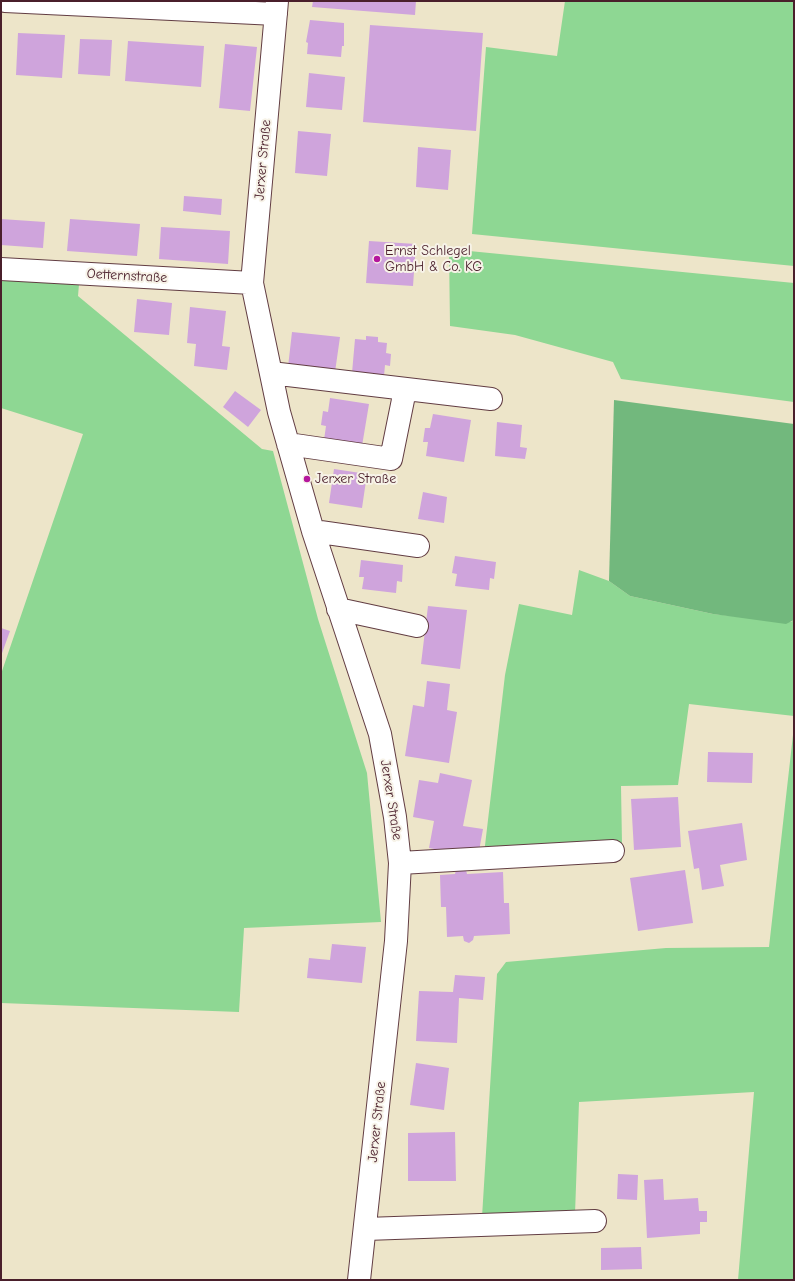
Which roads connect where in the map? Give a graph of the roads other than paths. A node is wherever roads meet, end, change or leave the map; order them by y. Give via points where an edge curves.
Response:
1 (4, 1) edge
2 (276, 7) edge
3 (1, 270) edge
4 (252, 283) junction
5 (271, 373) junction
6 (405, 390) junction
7 (491, 399) dead end
8 (288, 444) junction
9 (313, 531) junction
10 (418, 546) dead end
11 (338, 609) junction
12 (417, 626) dead end
13 (613, 851) dead end
14 (400, 863) junction
15 (595, 1221) dead end
16 (366, 1229) junction
17 (359, 1280) edge

1 - 2 street
2 - 4 street, Jerxer Straße
3 - 4 street, Oetternstraße
4 - 5 street, Jerxer Straße
5 - 6 street
5 - 8 street, Jerxer Straße via 278,412
6 - 7 street
6 - 8 street via 391,459
8 - 9 street, Jerxer Straße
9 - 10 street
9 - 11 street, Jerxer Straße
11 - 12 street
11 - 14 street, Jerxer Straße via 380,734 395,817
13 - 14 street
14 - 16 street, Jerxer Straße via 396,941
15 - 16 street
16 - 17 street, Jerxer Straße

